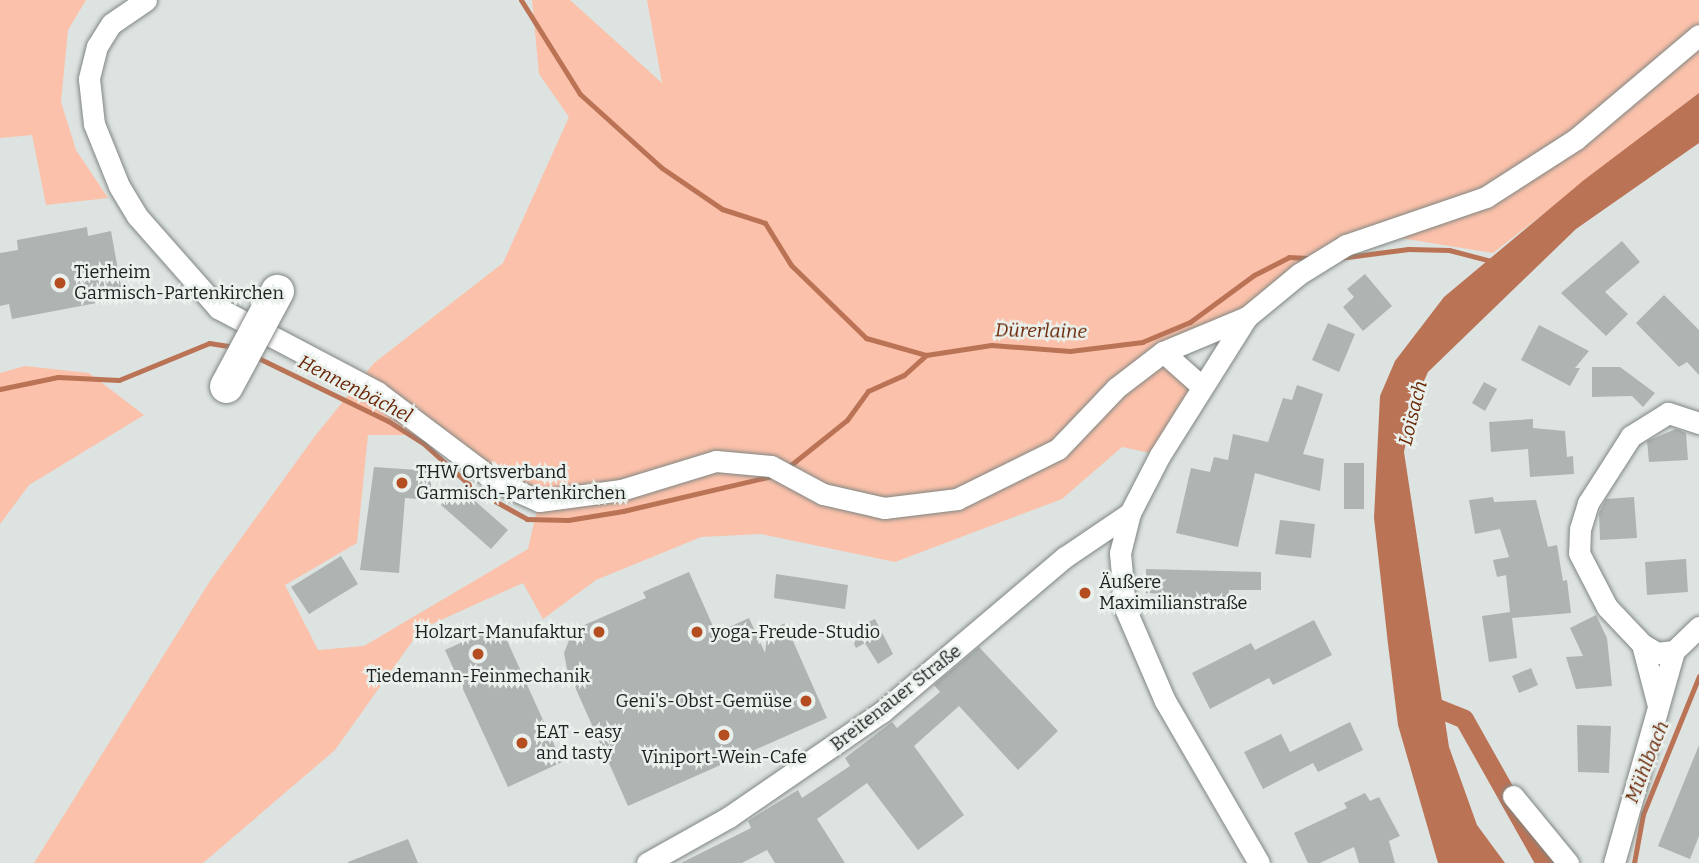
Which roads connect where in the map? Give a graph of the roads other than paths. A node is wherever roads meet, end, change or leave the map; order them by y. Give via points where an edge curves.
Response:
1 (146, 0) edge
2 (1699, 35) edge
3 (277, 290) dead end
4 (1247, 317) junction
5 (1163, 352) junction
6 (1200, 385) junction
7 (226, 386) dead end
8 (1699, 423) edge
9 (1130, 513) junction
10 (1699, 627) edge
11 (1642, 644) junction
12 (1674, 651) junction
13 (1658, 708) junction
14 (1513, 796) dead end
15 (647, 863) edge
16 (1259, 863) edge
17 (1568, 863) edge
18 (1614, 863) edge

1 - 5 street via 111,24 97,46 89,79 94,124 119,186 137,216 218,308 377,392 497,482 539,501 621,490 716,461 771,466 823,494 884,508 957,499 1058,449 1116,388
2 - 4 street via 1581,134 1486,197 1346,245 1299,274
3 - 7 main road, bridge
4 - 5 street
4 - 6 street
5 - 6 street
6 - 9 street
8 - 11 street via 1668,413 1631,436 1588,503 1580,528 1579,554 1593,584 1607,607
9 - 15 street, Breitenauer Straße via 1065,557 882,712 740,809
9 - 16 street via 1120,553 1125,608 1140,650
10 - 12 street
11 - 12 street via 1657,653
11 - 13 street
12 - 13 street
13 - 18 street
14 - 17 street

